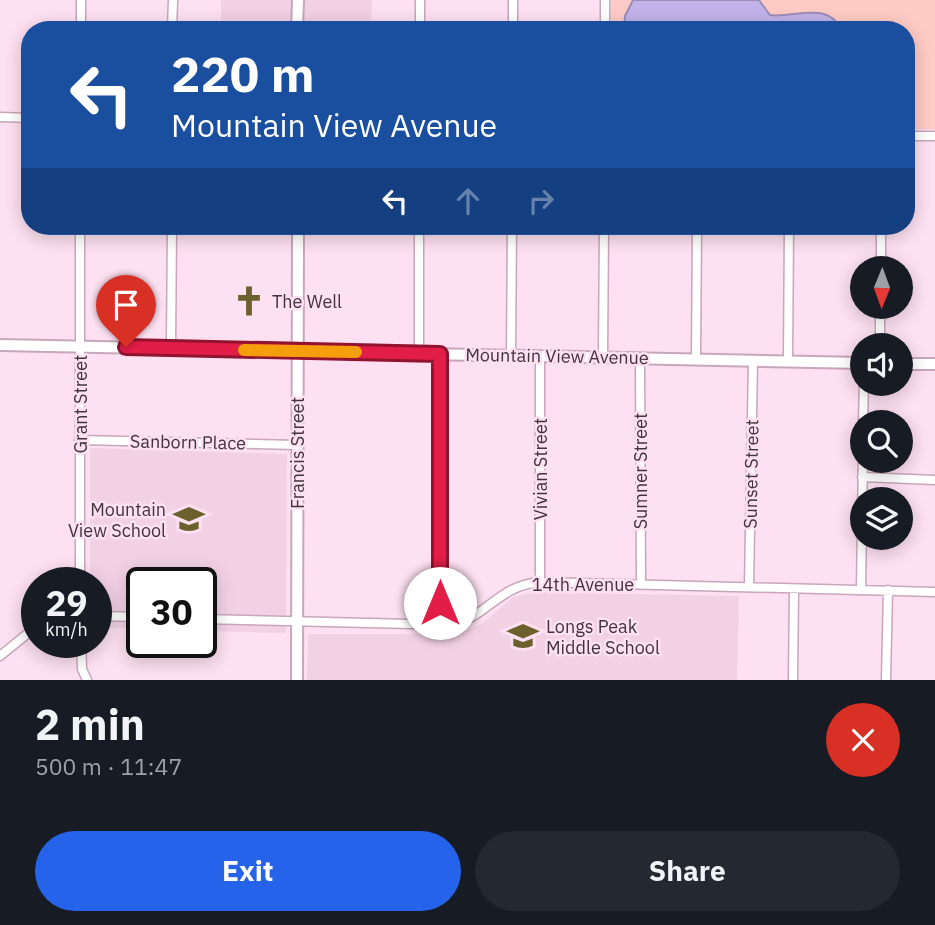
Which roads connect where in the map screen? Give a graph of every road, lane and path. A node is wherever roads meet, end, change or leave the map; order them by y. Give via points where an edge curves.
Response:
1 (81, 0) edge
2 (173, 0) edge
3 (298, 0) edge
4 (420, 0) edge
5 (513, 0) edge
6 (605, 0) edge
7 (81, 21) edge
8 (172, 21) edge
9 (298, 21) edge
10 (420, 21) edge
11 (513, 21) edge
12 (605, 21) edge
13 (0, 117) edge
14 (21, 117) edge
15 (915, 135) edge
16 (935, 136) edge
17 (80, 235) edge
18 (172, 235) edge
19 (298, 235) edge
20 (419, 235) edge
21 (512, 235) edge
22 (604, 235) edge
23 (697, 235) edge
24 (789, 235) edge
25 (881, 235) edge
26 (881, 256) edge
27 (0, 345) edge
28 (80, 346) junction
29 (171, 348) junction
30 (297, 351) junction
31 (419, 353) junction
32 (440, 354) junction
33 (511, 355) junction
34 (540, 356) junction
35 (603, 357) junction
36 (640, 358) junction
37 (696, 359) junction
38 (752, 360) junction
39 (788, 361) junction
40 (850, 363) edge
41 (913, 364) edge
42 (935, 364) edge
43 (79, 440) junction
44 (297, 445) junction
45 (862, 473) edge
46 (862, 477) junction
47 (935, 480) edge
48 (80, 567) edge
49 (540, 582) junction
50 (641, 585) junction
51 (749, 587) junction
52 (794, 589) junction
53 (860, 590) junction
54 (888, 590) junction
55 (935, 592) edge
56 (217, 620) edge
57 (297, 623) junction
58 (439, 626) junction
59 (21, 639) edge
60 (0, 656) edge
61 (82, 658) edge
62 (87, 680) edge
63 (297, 680) edge
64 (793, 680) edge
65 (886, 680) edge

1 - 7 street
2 - 8 street
3 - 9 street
4 - 10 street
5 - 11 street
6 - 12 street
13 - 14 street
15 - 16 street
17 - 28 street, Grant Street
18 - 29 street
19 - 30 street, Francis Street
20 - 31 street
21 - 33 street
22 - 35 street
23 - 37 street
24 - 39 street
25 - 26 street
27 - 28 street, Mountain View Avenue
28 - 29 street, Mountain View Avenue
28 - 43 street, Grant Street
29 - 30 street, Mountain View Avenue
30 - 31 street, Mountain View Avenue
30 - 44 street, Francis Street
31 - 32 street, Mountain View Avenue
32 - 33 street, Mountain View Avenue
32 - 58 street
33 - 34 street, Mountain View Avenue
34 - 35 street, Mountain View Avenue
34 - 49 street, Vivian Street
35 - 36 street, Mountain View Avenue
36 - 37 street, Mountain View Avenue
36 - 50 street, Sumner Street
37 - 38 street, Mountain View Avenue
38 - 39 street, Mountain View Avenue
38 - 51 street, Sunset Street
39 - 40 street, Mountain View Avenue
41 - 42 street
43 - 44 street, Sanborn Place
43 - 48 street, Grant Street
44 - 57 street, Francis Street
45 - 46 street
46 - 47 street
46 - 53 street
49 - 50 street, 14th Avenue
49 - 58 street, 14th Avenue via 512,587 467,621
50 - 51 street, 14th Avenue
51 - 52 street, 14th Avenue
52 - 53 street, 14th Avenue
52 - 64 street
53 - 54 street, 14th Avenue
54 - 55 street, 14th Avenue
54 - 65 street
56 - 57 street, 14th Avenue
57 - 58 street, 14th Avenue
57 - 63 street, Francis Street
59 - 60 street
61 - 62 street

